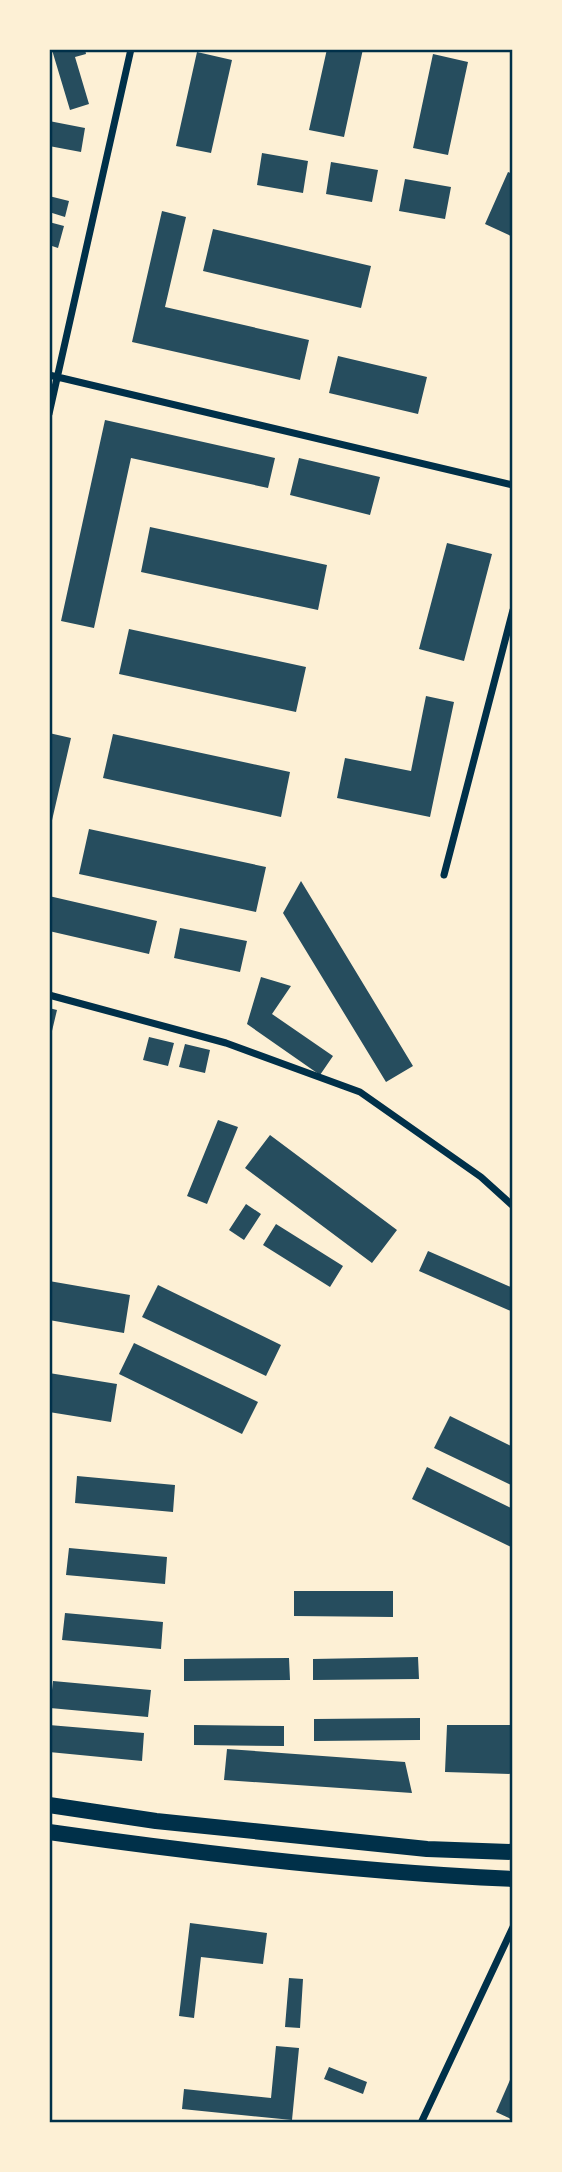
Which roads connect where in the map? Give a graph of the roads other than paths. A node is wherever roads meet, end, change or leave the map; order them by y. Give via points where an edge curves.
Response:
1 (131, 49) edge
2 (53, 376) edge
3 (49, 414) edge
4 (513, 485) edge
5 (513, 610) edge
6 (444, 875) dead end
7 (49, 995) edge
8 (513, 1206) edge
9 (49, 1805) edge
10 (49, 1832) edge
11 (513, 1852) edge
12 (513, 1879) edge
13 (513, 1927) edge
14 (421, 2123) edge

1 - 2 street
2 - 3 street
2 - 4 street
5 - 6 street
7 - 8 street via 226,1043 360,1092 481,1177
9 - 11 main road via 156,1821 427,1849
10 - 12 main road via 359,1869
13 - 14 street

